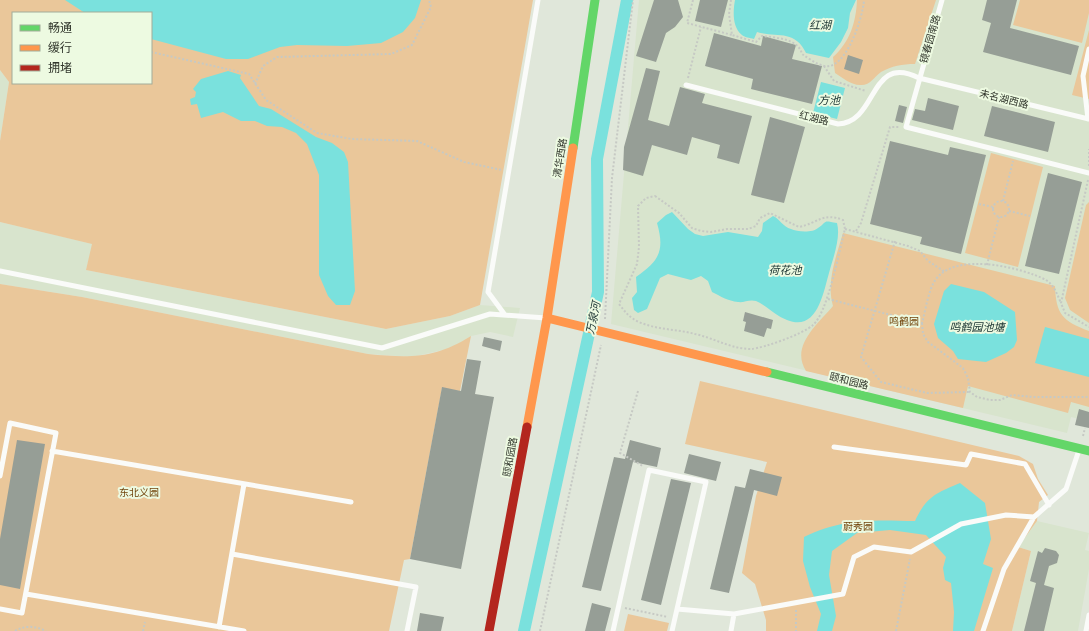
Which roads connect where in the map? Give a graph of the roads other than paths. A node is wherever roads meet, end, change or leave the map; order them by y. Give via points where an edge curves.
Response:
1 (538, 0) edge
2 (595, 0) edge
3 (942, 0) edge
4 (1089, 49) edge
5 (919, 78) junction
6 (686, 85) road end
7 (1088, 119) edge
8 (1089, 174) edge
9 (0, 271) edge
10 (505, 315) junction
11 (547, 318) junction
12 (834, 447) dead end
13 (1084, 450) edge
14 (52, 451) junction
15 (0, 476) edge
16 (244, 484) junction
17 (351, 502) dead end
18 (1049, 505) junction
19 (1034, 517) junction
20 (232, 554) junction
21 (26, 594) junction
22 (0, 609) edge
23 (677, 609) junction
24 (734, 614) junction
25 (1089, 615) edge
26 (219, 627) junction
27 (244, 631) edge
28 (406, 631) edge
29 (489, 631) edge
30 (613, 631) edge
31 (672, 631) edge
32 (731, 631) edge
33 (983, 631) edge
34 (1086, 631) edge

1 - 10 lane via 488,292
2 - 11 main road, 清华西路
3 - 5 lane, 镜春园南路
4 - 7 lane via 1083,76
5 - 6 lane, 红湖路 via 906,72 892,72 882,80 858,116 847,123 838,124
5 - 7 lane, 未名湖西路
5 - 8 lane, 镜春园南路 via 906,127
9 - 10 lane via 382,348 490,314
10 - 11 lane
11 - 13 main road, 颐和园路
11 - 29 main road, 颐和园路
12 - 18 lane via 966,465 970,454 1025,464
13 - 18 lane via 1066,489
14 - 15 lane via 56,433 10,423
14 - 16 lane
14 - 21 lane
16 - 17 lane
16 - 20 lane
18 - 19 lane
19 - 24 lane via 1006,515 961,524 911,552 874,547 854,557 843,594
19 - 33 lane via 1004,569
20 - 26 lane
20 - 28 lane via 416,587
21 - 22 lane via 22,613
21 - 26 lane
23 - 24 lane
23 - 30 lane via 706,482 649,470
23 - 31 lane
24 - 32 lane
25 - 34 lane
26 - 27 lane

